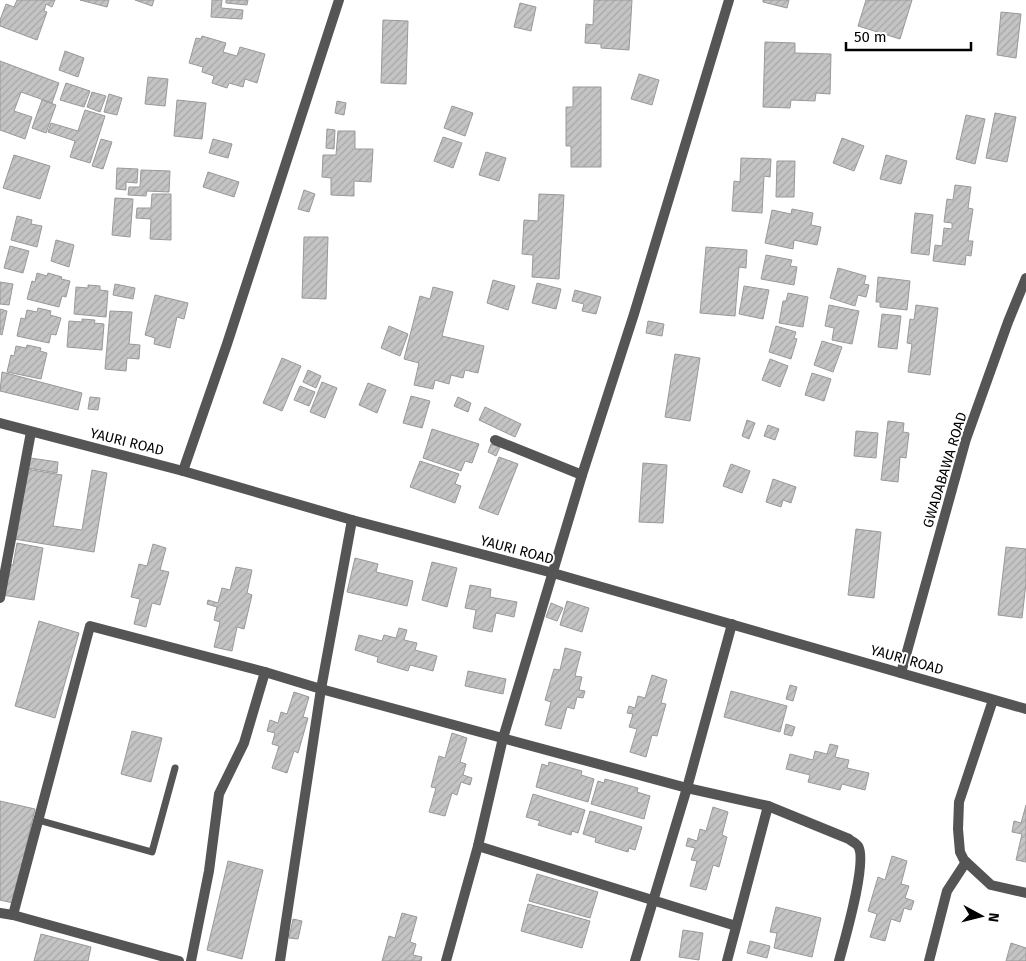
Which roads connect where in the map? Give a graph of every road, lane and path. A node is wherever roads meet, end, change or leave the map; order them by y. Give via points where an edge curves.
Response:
1 (339, 0) edge
2 (729, 0) edge
3 (1026, 278) edge
4 (0, 423) edge
5 (31, 432) junction
6 (496, 440) dead end
7 (183, 471) junction
8 (582, 475) junction
9 (352, 520) junction
10 (554, 573) junction
11 (0, 598) edge
12 (732, 624) junction
13 (266, 672) junction
14 (901, 673) junction
15 (321, 689) junction
16 (993, 700) junction
17 (1026, 709) edge
18 (503, 738) junction
19 (175, 768) dead end
20 (687, 788) junction
21 (768, 806) junction
22 (38, 820) junction
23 (478, 846) junction
24 (966, 862) junction
25 (1026, 893) edge
26 (653, 900) junction
27 (0, 913) edge
28 (13, 915) junction
29 (736, 926) junction
30 (179, 961) edge
31 (191, 961) edge
32 (280, 961) edge
33 (446, 961) edge
34 (635, 961) edge
35 (727, 961) edge
36 (839, 961) edge
37 (929, 961) edge

1 - 7 street
2 - 8 street
3 - 14 street, GWADABAWA ROAD via 966,439
4 - 5 street, YAURI ROAD
5 - 7 street, YAURI ROAD
5 - 11 street
6 - 8 street
7 - 9 street, YAURI ROAD
8 - 10 street
9 - 10 street, YAURI ROAD
9 - 15 street
10 - 12 street, YAURI ROAD
10 - 18 street
12 - 14 street, YAURI ROAD
12 - 20 street
13 - 15 street
13 - 22 street via 90,626
13 - 31 street via 244,743 218,794
14 - 16 street, YAURI ROAD
15 - 18 street
15 - 32 street
16 - 17 street, YAURI ROAD
16 - 24 street via 960,802 960,852
18 - 20 street
18 - 23 street
19 - 22 lane via 152,852
20 - 21 street
20 - 26 street
21 - 29 street
21 - 36 street via 858,846 861,857 858,876
22 - 28 street
23 - 26 street
23 - 33 street
24 - 25 street via 991,885
24 - 37 street via 946,891
26 - 29 street
26 - 34 street
27 - 28 street
28 - 30 street
29 - 35 street

